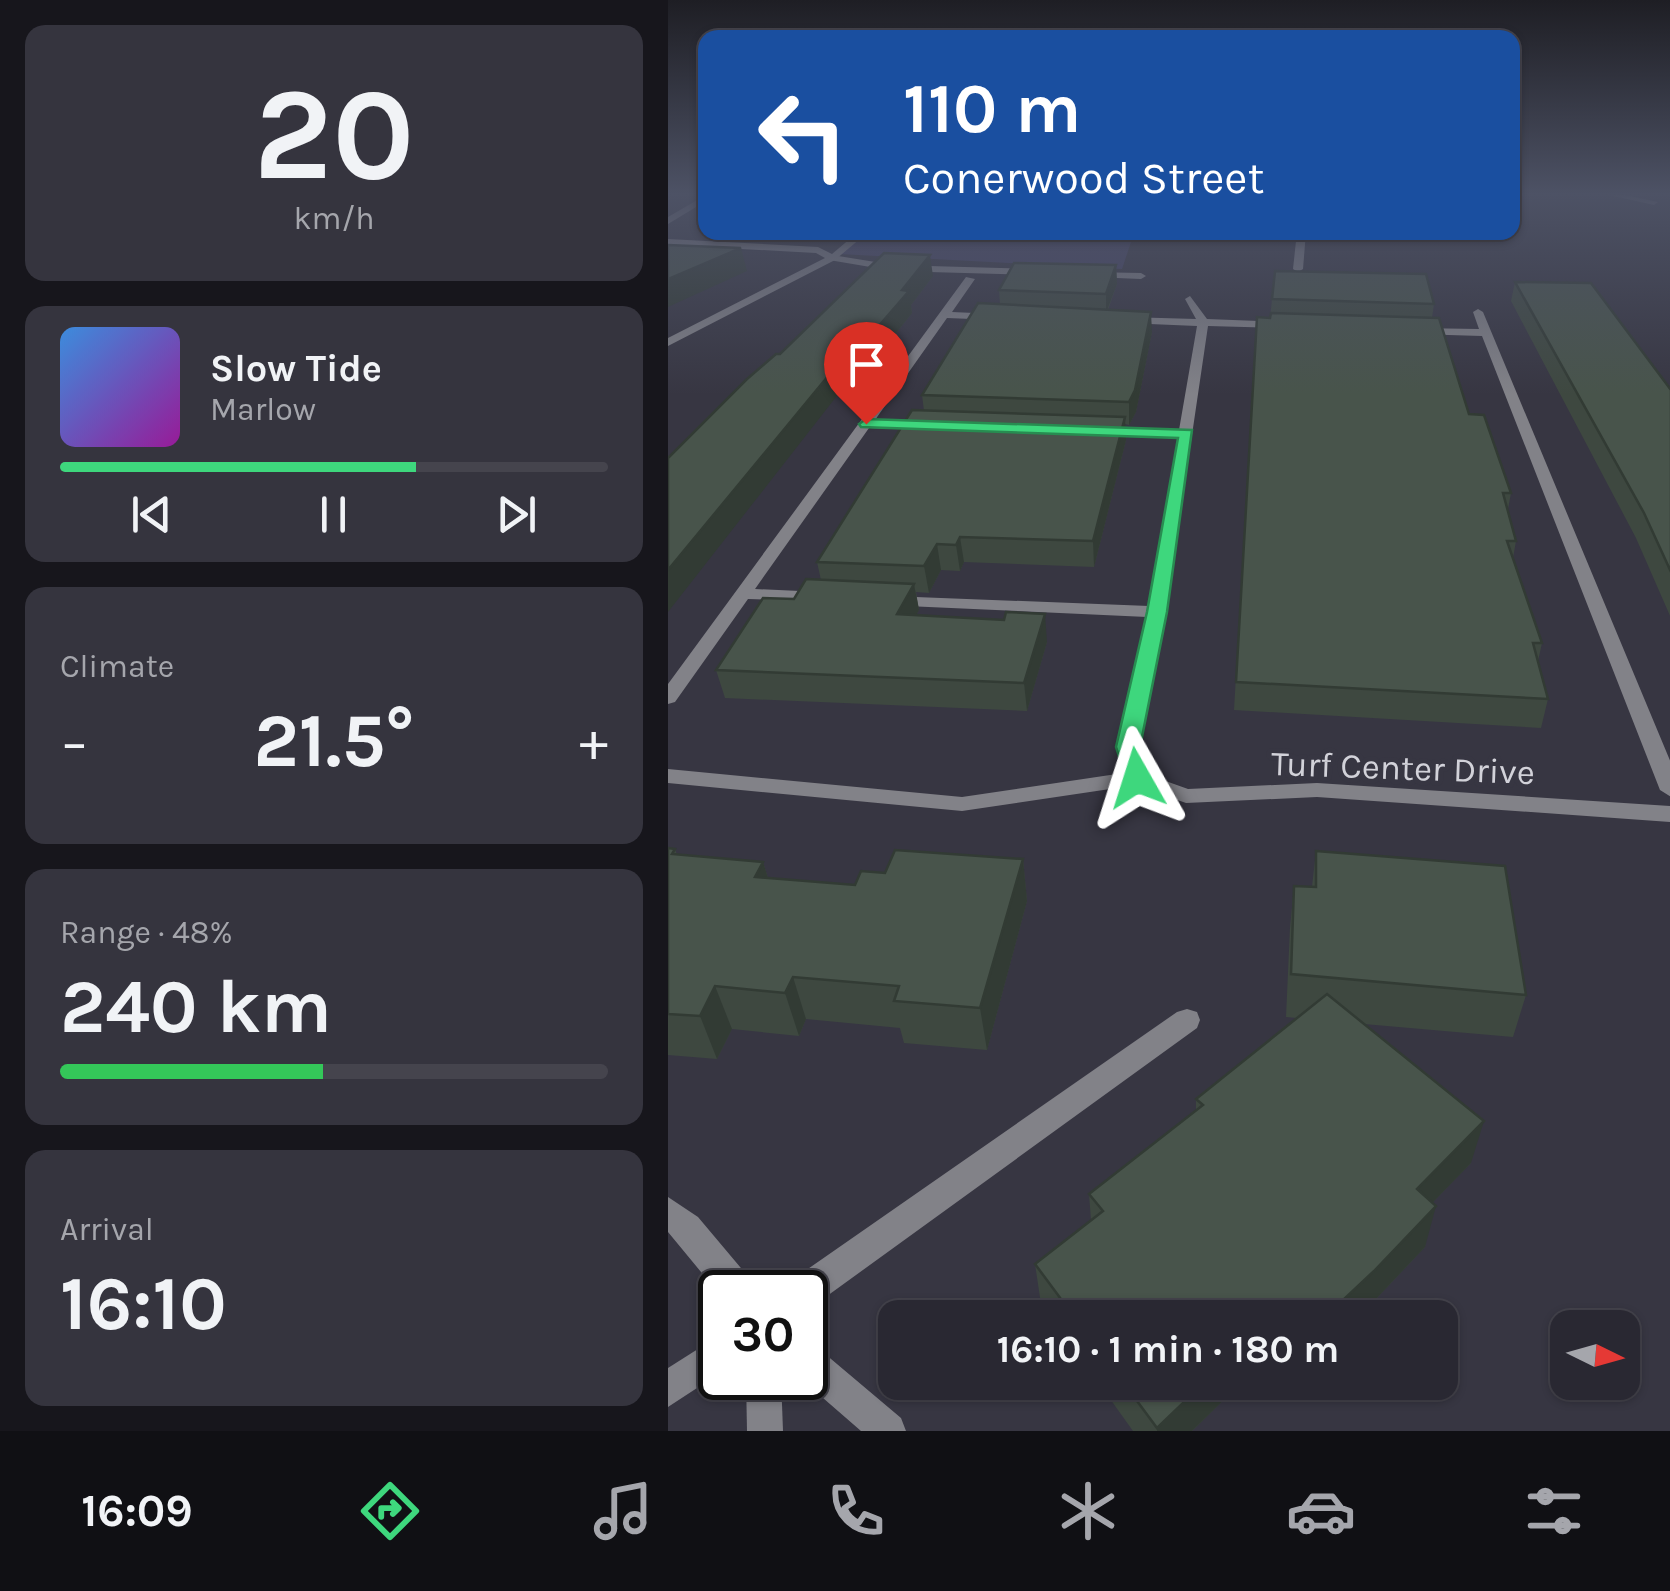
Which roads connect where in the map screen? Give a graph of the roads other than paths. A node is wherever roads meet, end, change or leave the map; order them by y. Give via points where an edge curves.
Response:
1 (825, 262) edge
2 (855, 262) edge
3 (1299, 262) edge
4 (1298, 270) edge
5 (1046, 273) edge
6 (1084, 274) edge
7 (1141, 276) dead end
8 (970, 279) dead end
9 (1190, 299) dead end
10 (1478, 312) dead end
11 (944, 315) junction
12 (1004, 317) edge
13 (1103, 320) edge
14 (1203, 322) junction
15 (1297, 326) edge
16 (1391, 330) edge
17 (1486, 333) junction
18 (668, 344) edge
19 (866, 424) junction
20 (942, 426) edge
21 (1073, 430) edge
22 (1186, 434) junction
23 (744, 594) junction
24 (842, 598) edge
25 (862, 599) edge
26 (1157, 612) junction
27 (668, 698) edge
28 (668, 776) edge
29 (1137, 778) junction
30 (1670, 790) edge
31 (1670, 814) edge
32 (1187, 1020) dead end
33 (668, 1212) edge
34 (721, 1270) edge
35 (828, 1275) edge
36 (698, 1368) edge
37 (828, 1379) edge
38 (668, 1389) edge
39 (764, 1400) edge
40 (765, 1431) edge
41 (888, 1431) edge

1 - 18 street
2 - 5 street
3 - 4 street
6 - 7 street
8 - 11 street
9 - 14 street
10 - 17 street
11 - 12 street
11 - 19 street
13 - 14 street
14 - 15 street
14 - 22 street
16 - 17 street
17 - 30 street
19 - 20 street
19 - 23 street
21 - 22 street
22 - 26 street
23 - 24 street
23 - 27 street
25 - 26 street
26 - 29 street via 1128,747
28 - 29 street via 962,804
29 - 31 street, Turf Center Drive via 1186,796 1318,790
32 - 35 street
33 - 34 street
36 - 38 street
37 - 41 street
39 - 40 street

